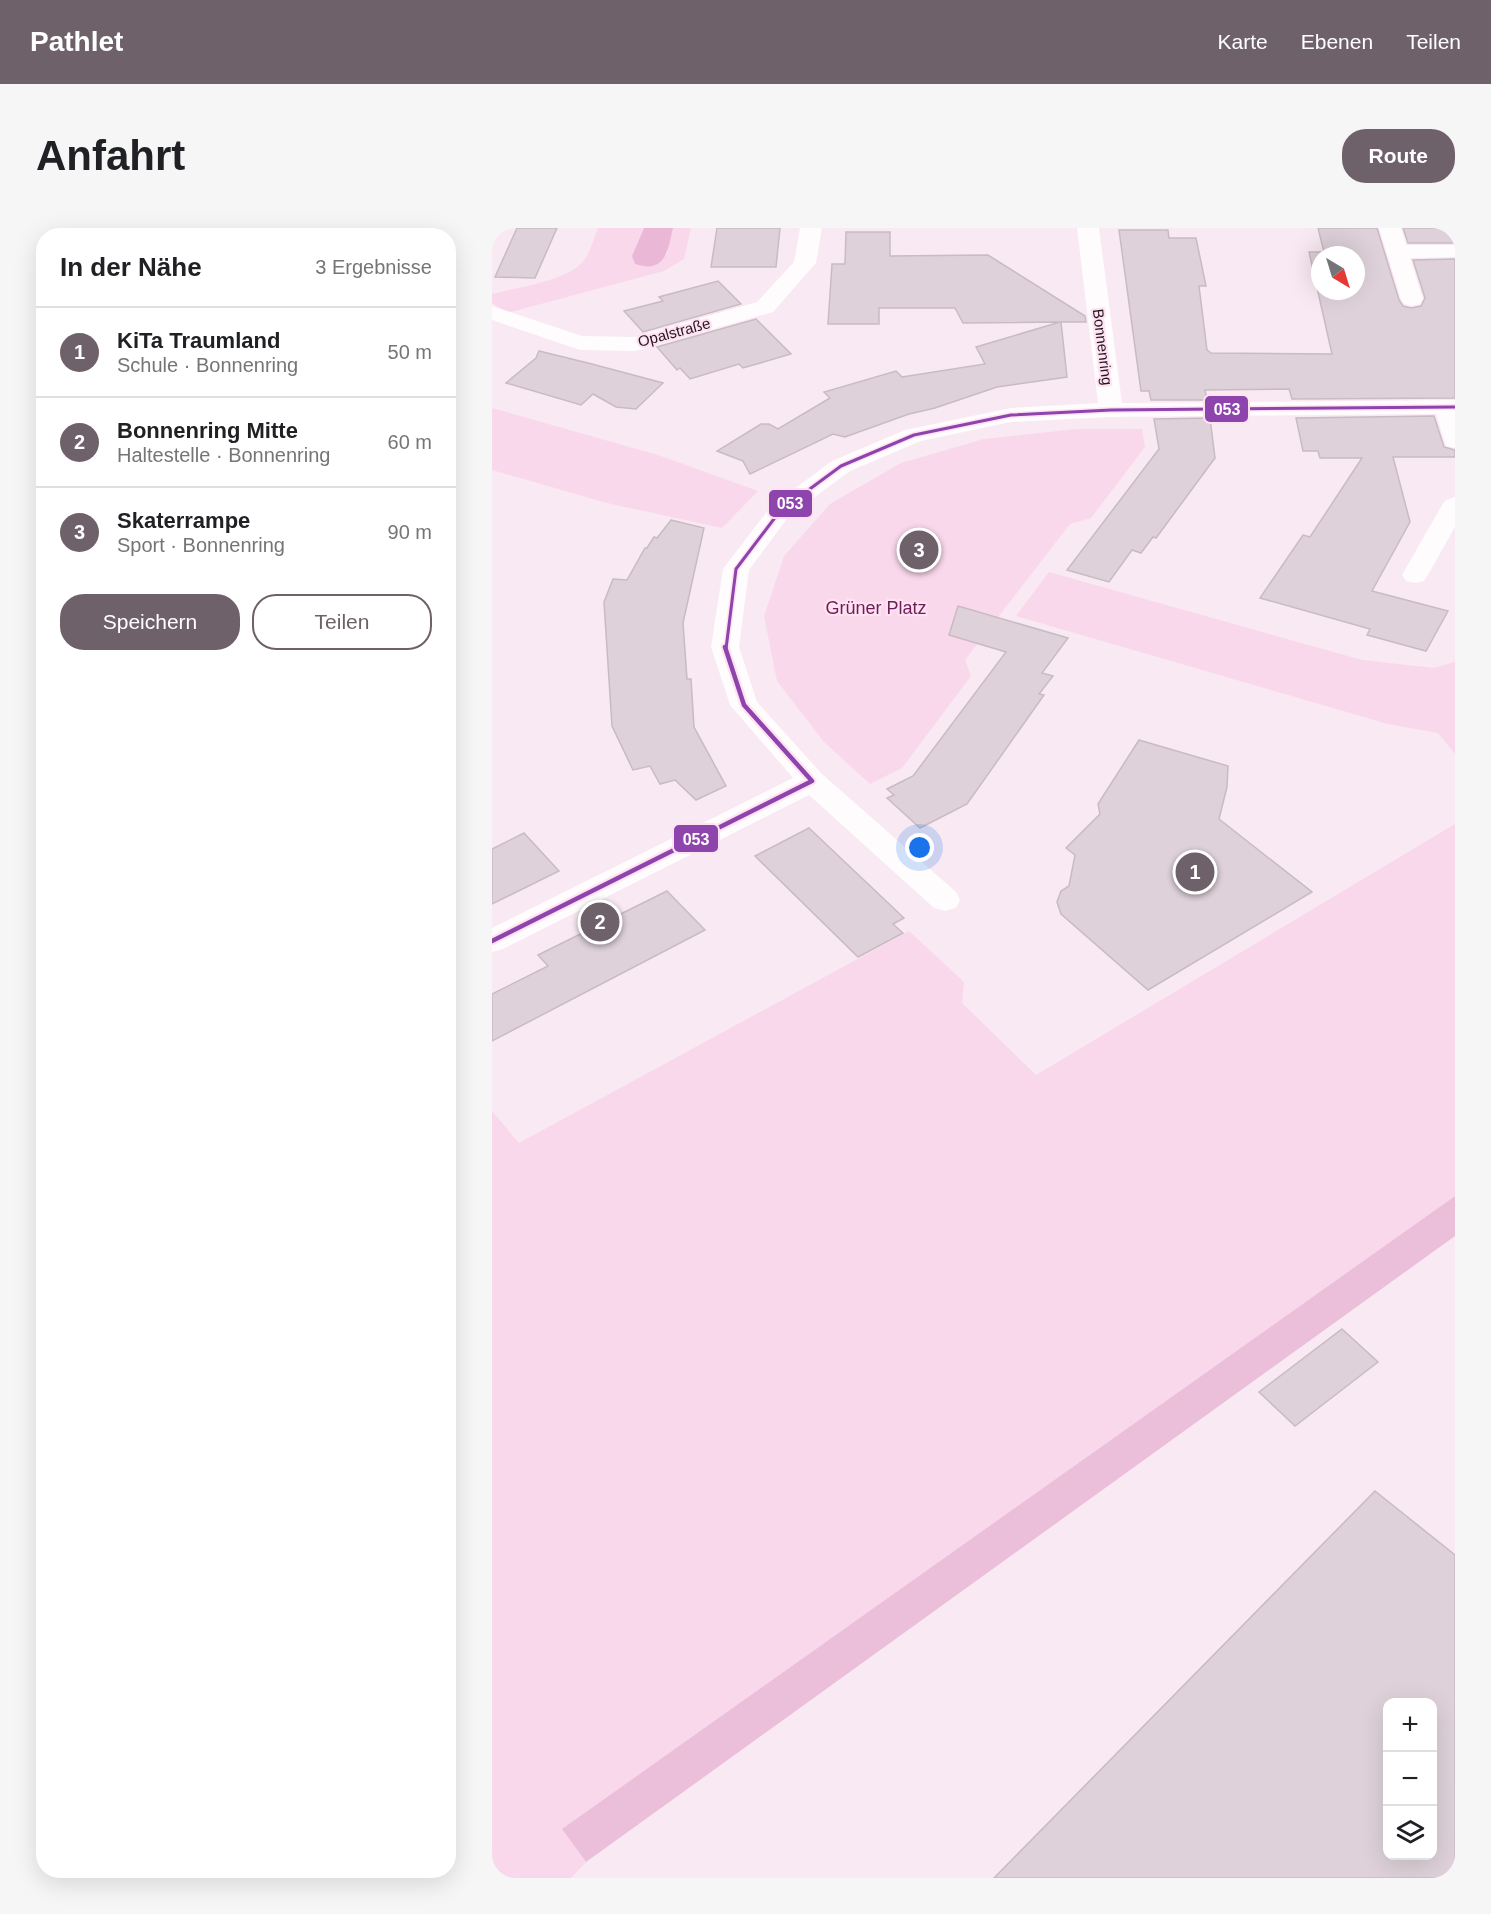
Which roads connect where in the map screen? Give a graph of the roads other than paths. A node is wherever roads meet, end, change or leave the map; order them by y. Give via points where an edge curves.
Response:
1 (812, 228) edge
2 (1088, 228) edge
3 (1390, 228) edge
4 (1455, 251) edge
5 (1397, 252) junction
6 (1412, 299) dead end
7 (492, 313) edge
8 (1450, 407) edge
9 (1111, 410) junction
10 (1455, 441) edge
11 (1455, 505) edge
12 (1415, 575) dead end
13 (812, 781) junction
14 (945, 900) dead end
15 (492, 941) edge

1 - 7 street, Opalstraße via 806,263 765,306 635,344 580,344
2 - 9 street, Bonnenring
3 - 5 street
4 - 5 street
5 - 6 street
8 - 9 street
8 - 10 street
9 - 13 street, Bonnenring via 1011,415 914,435 841,466 772,519 736,569 725,647 744,705
11 - 12 street
13 - 14 street, Bonnenring
13 - 15 street

